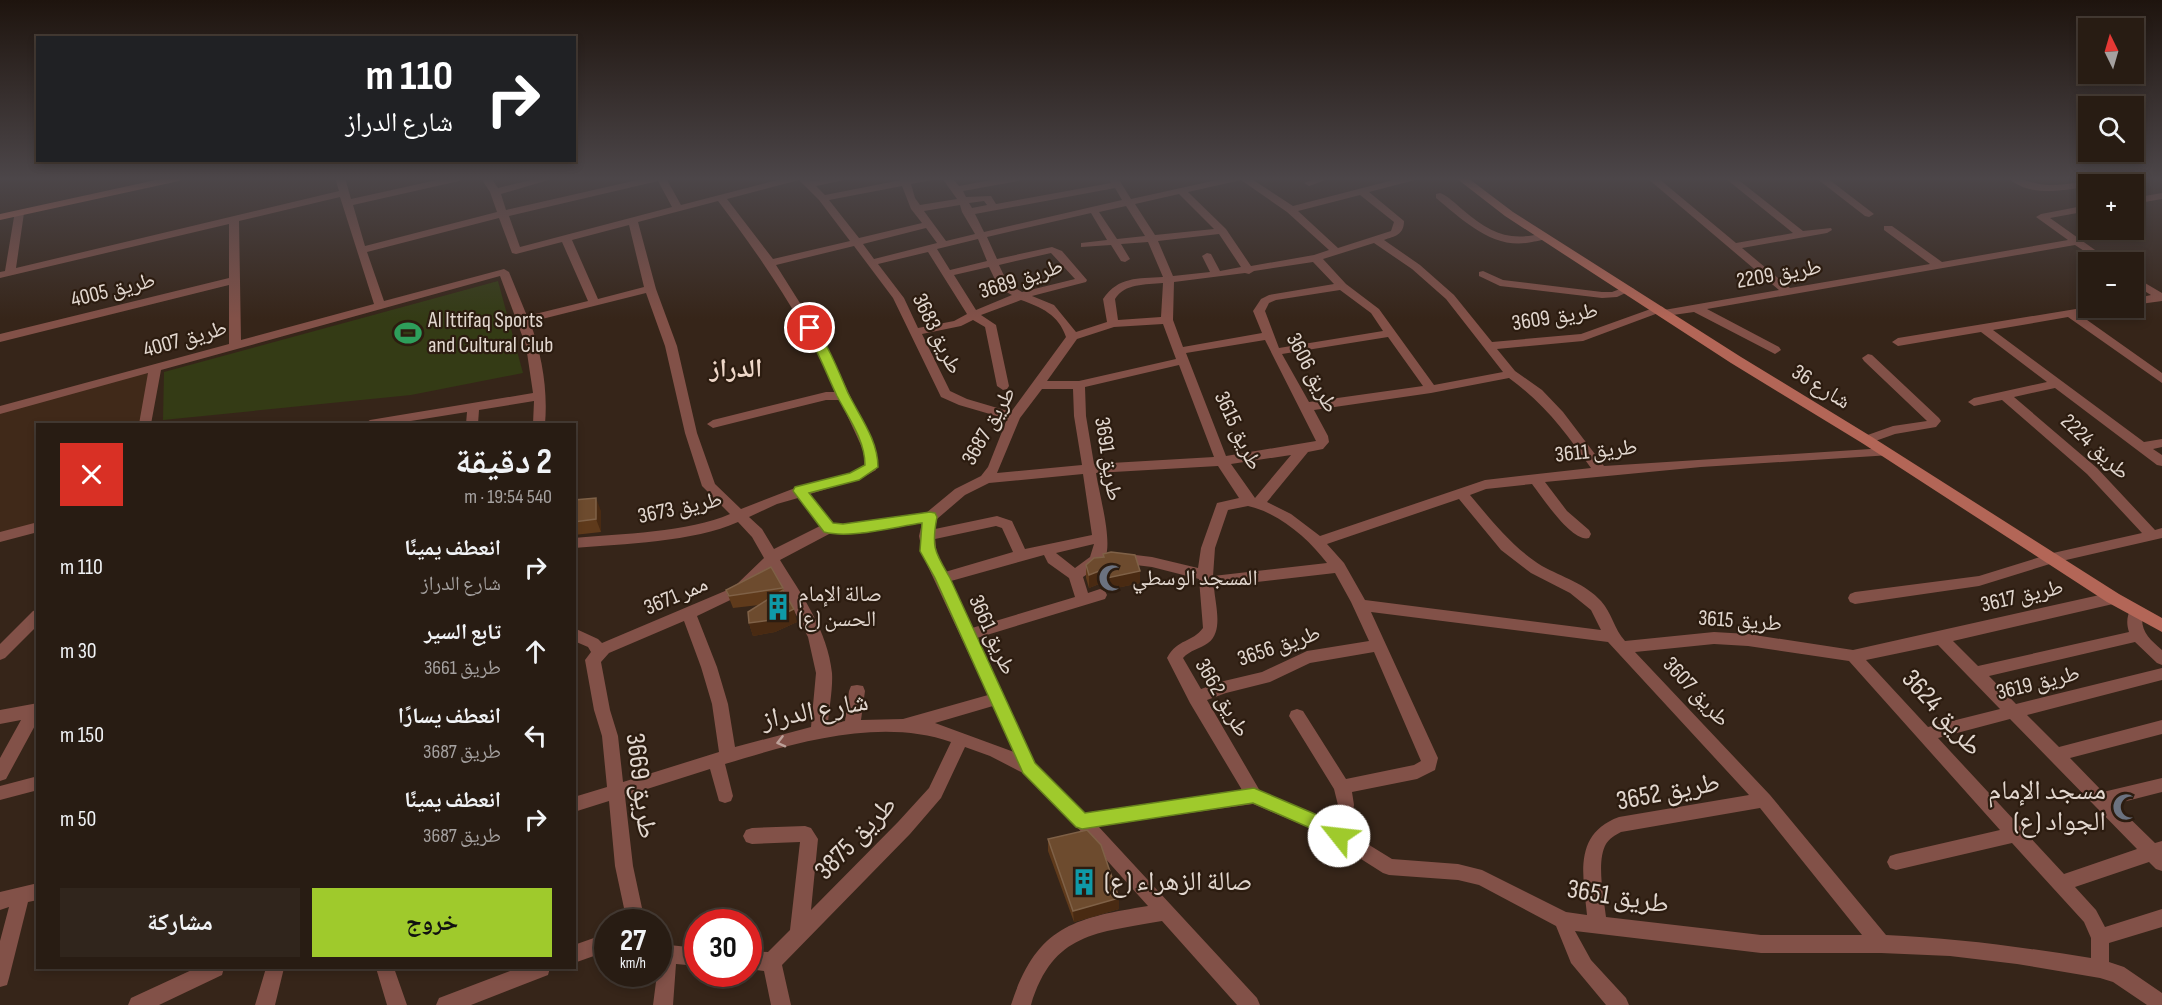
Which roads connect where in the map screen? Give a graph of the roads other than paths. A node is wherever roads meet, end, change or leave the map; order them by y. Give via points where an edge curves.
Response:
1 (16, 225) edge
2 (213, 225) edge
3 (234, 225) edge
4 (353, 225) edge
5 (459, 225) edge
6 (506, 225) edge
7 (618, 225) edge
8 (634, 225) edge
9 (741, 225) edge
10 (842, 225) edge
11 (927, 225) joint
12 (975, 225) edge
13 (1025, 225) edge
14 (1102, 225) edge
15 (1143, 225) edge
16 (1216, 225) edge
17 (1307, 225) edge
18 (1399, 225) edge
19 (1474, 225) edge
20 (1528, 225) edge
21 (1709, 225) edge
22 (1789, 225) edge
23 (2052, 225) edge
24 (1888, 228) dead end
25 (1827, 230) dead end
26 (1222, 231) junction
27 (981, 235) junction
28 (1802, 235) junction
29 (1544, 236) junction
30 (1151, 237) junction
31 (566, 239) junction
32 (1112, 241) junction
33 (1378, 241) junction
34 (854, 242) junction
35 (2076, 242) junction
36 (1085, 245) dead end
37 (1734, 246) junction
38 (937, 247) junction
39 (360, 250) junction
40 (516, 251) junction
41 (1337, 252) junction
42 (2092, 252) edge
43 (1207, 256) dead end
44 (1125, 258) dead end
45 (1316, 258) junction
46 (873, 262) junction
47 (993, 262) junction
48 (770, 263) junction
49 (1940, 266) junction
50 (1249, 271) junction
51 (504, 272) junction
52 (5, 273) edge
53 (949, 273) junction
54 (1484, 274) dead end
55 (1217, 275) junction
56 (1169, 279) junction
57 (236, 280) junction
58 (1342, 286) junction
59 (2144, 286) edge
60 (650, 289) junction
61 (1628, 290) junction
62 (1787, 291) junction
63 (1021, 296) junction
64 (2161, 298) edge
65 (2144, 300) edge
66 (594, 303) junction
67 (380, 306) junction
68 (1696, 308) junction
69 (1662, 311) junction
70 (2078, 312) edge
71 (2070, 313) junction
72 (974, 316) junction
73 (524, 320) junction
74 (1167, 320) junction
75 (1113, 324) junction
76 (1984, 328) junction
77 (915, 332) junction
78 (1391, 333) junction
79 (1268, 336) junction
80 (1072, 337) junction
81 (0, 338) edge
82 (1899, 342) dead end
83 (235, 346) junction
84 (1489, 346) junction
85 (1775, 350) dead end
86 (1275, 352) junction
87 (1181, 356) junction
88 (1868, 358) dead end
89 (155, 368) junction
90 (1511, 374) junction
91 (2162, 379) edge
92 (2058, 384) junction
93 (1038, 385) junction
94 (1079, 385) junction
95 (1003, 386) dead end
96 (1431, 389) junction
97 (2004, 395) junction
98 (542, 396) junction
99 (844, 396) junction
100 (1974, 402) dead end
101 (419, 405) dead end
102 (1306, 407) junction
103 (473, 409) junction
104 (0, 410) edge
105 (1014, 417) junction
106 (415, 421) edge
107 (145, 423) edge
108 (385, 423) edge
109 (472, 423) edge
110 (539, 423) edge
111 (713, 424) dead end
112 (1867, 440) junction
113 (2162, 443) edge
114 (2142, 447) junction
115 (1303, 449) junction
116 (1887, 453) junction
117 (1222, 461) junction
118 (2162, 462) edge
119 (1088, 469) junction
120 (1601, 471) junction
121 (1535, 478) junction
122 (986, 479) junction
123 (800, 491) junction
124 (1461, 493) junction
125 (1253, 502) junction
126 (741, 516) junction
127 (930, 517) junction
128 (36, 528) edge
129 (829, 528) junction
130 (1584, 534) dead end
131 (2157, 534) edge
132 (926, 536) junction
133 (0, 537) edge
134 (1100, 538) junction
135 (1319, 542) junction
136 (576, 543) edge
137 (1047, 548) junction
138 (1021, 555) junction
139 (1100, 557) junction
140 (772, 558) junction
141 (2053, 558) junction
142 (1340, 567) junction
143 (1075, 575) junction
144 (942, 578) junction
145 (1206, 579) junction
146 (1100, 595) dead end
147 (2113, 597) junction
148 (1855, 598) dead end
149 (1083, 600) junction
150 (1360, 604) junction
151 (2136, 612) junction
152 (689, 615) junction
153 (36, 617) edge
154 (2162, 626) edge
155 (967, 634) junction
156 (576, 635) edge
157 (2137, 636) junction
158 (1941, 638) junction
159 (1618, 642) junction
160 (1378, 645) junction
161 (0, 654) edge
162 (597, 654) junction
163 (1853, 656) junction
164 (2162, 659) edge
165 (1976, 673) junction
166 (2162, 674) edge
167 (857, 691) dead end
168 (1196, 698) junction
169 (996, 699) junction
170 (36, 710) edge
171 (2015, 713) junction
172 (1297, 716) dead end
173 (0, 717) edge
174 (901, 726) junction
175 (852, 727) junction
176 (2162, 727) edge
177 (819, 732) junction
178 (1926, 734) junction
179 (962, 738) junction
180 (2057, 755) junction
181 (722, 758) junction
182 (1029, 768) junction
183 (0, 774) edge
184 (36, 784) edge
185 (2162, 785) edge
186 (1342, 787) junction
187 (616, 792) junction
188 (0, 793) edge
189 (725, 796) dead end
190 (1254, 796) junction
191 (1764, 800) junction
192 (2101, 801) junction
193 (576, 804) edge
194 (1082, 821) junction
195 (2015, 834) junction
196 (752, 836) dead end
197 (1339, 836) junction
198 (2158, 854) edge
199 (1896, 862) dead end
200 (2059, 884) junction
201 (29, 893) edge
202 (0, 902) edge
203 (633, 909) edge
204 (1166, 912) junction
205 (2162, 918) edge
206 (1564, 921) junction
207 (1597, 925) junction
208 (799, 935) junction
209 (2100, 937) junction
210 (1881, 944) junction
211 (594, 947) edge
212 (576, 953) edge
213 (762, 961) edge
214 (772, 962) junction
215 (213, 969) edge
216 (275, 969) edge
217 (386, 969) edge
218 (538, 969) edge
219 (2100, 969) junction
220 (0, 978) edge
221 (663, 987) edge
222 (2160, 1001) edge
223 (138, 1005) edge
224 (265, 1005) edge
225 (397, 1005) edge
226 (446, 1005) edge
227 (663, 1005) edge
228 (781, 1005) edge
229 (1021, 1005) edge
230 (1250, 1005) edge
231 (1619, 1005) edge

1 - 52 street
2 - 52 street
3 - 57 street
4 - 39 street
5 - 39 street
6 - 40 street
7 - 31 street
8 - 60 street
9 - 48 street, طريق 3673
10 - 34 street, طريق 3683
11 - 34 street
11 - 38 street
12 - 27 street
13 - 27 street
14 - 32 street
15 - 30 street, طريق 3615
16 - 26 street
17 - 41 street
18 - 33 street via 1395,234
19 - 29 street via 1494,238 1529,240
20 - 29 street, شارع 36
21 - 37 street
22 - 28 street
23 - 35 street
24 - 49 street
25 - 28 street
26 - 30 street
26 - 50 street
27 - 38 street
27 - 47 street
28 - 37 street
29 - 61 street, شارع 36
30 - 32 street
30 - 56 street, طريق 3615
31 - 40 street
31 - 66 street
32 - 36 street
32 - 44 street
33 - 41 street
33 - 84 street, طريق 3609 via 1450,297
34 - 46 street, طريق 3683
34 - 48 street
35 - 42 street
35 - 49 street, طريق 2209
37 - 62 street
38 - 46 street
38 - 53 street
39 - 67 street
40 - 51 street
41 - 45 street
43 - 55 street
45 - 50 street
45 - 58 street
46 - 77 street, طريق 3683
47 - 53 street
47 - 63 street via 1003,286
47 - 63 street, طريق 3689 via 1052,250 1082,280
48 - 99 street, طريق 3673 via 821,346
49 - 62 street, طريق 2209
50 - 55 street
51 - 67 street, طريق 4007
51 - 73 street
53 - 72 street
54 - 61 street via 1500,283 1602,295
55 - 56 street
56 - 74 street, طريق 3615
56 - 75 street via 1135,281 1115,290 1109,299
57 - 81 street, طريق 4005
57 - 83 street
58 - 78 street via 1370,306
58 - 79 street, طريق 3606 via 1265,301 1259,311
59 - 64 street
60 - 66 street
60 - 126 street via 671,346 691,433 709,486
61 - 69 street, شارع 36
62 - 68 street, طريق 2209
63 - 72 street, طريق 3689
63 - 80 street via 1050,307
64 - 65 street
66 - 73 street
67 - 83 street, طريق 4007
68 - 69 street, طريق 2209
68 - 85 street
69 - 84 street, طريق 3609 via 1583,337
69 - 112 street, شارع 36
70 - 71 street
71 - 76 street
71 - 91 street
72 - 77 street, طريق 3689 via 957,324
72 - 95 street via 990,325
73 - 98 street via 536,357
74 - 75 street
74 - 87 street, طريق 3615
75 - 80 street
76 - 82 street
76 - 92 street, طريق 2224
77 - 105 street, طريق 3683 via 945,394
78 - 86 street
78 - 96 street
79 - 86 street, طريق 3606
79 - 87 street
80 - 93 street, طريق 3687
83 - 89 street, طريق 4007
84 - 90 street, طريق 3609
86 - 102 street, طريق 3606
87 - 94 street
87 - 117 street, طريق 3615
88 - 112 street via 1935,421
89 - 104 street, طريق 4007
89 - 107 street
90 - 96 street
90 - 120 street, طريق 3609 via 1538,393 1559,415
92 - 97 street, طريق 2224
92 - 114 street, طريق 2224
93 - 94 street
93 - 105 street, طريق 3687
94 - 119 street, طريق 3691
96 - 102 street
97 - 100 street, طريق 2224
97 - 131 street, طريق 2224
98 - 103 street
98 - 110 street
99 - 111 street via 826,396
99 - 123 street, طريق 3673 via 871,454 871,467 855,476
101 - 106 street
102 - 115 street, طريق 3606 via 1323,439 1318,446
103 - 106 street
103 - 109 street
105 - 122 street, طريق 3687
106 - 108 street
112 - 116 street, شارع 36
113 - 114 street, طريق 2224
114 - 118 street, طريق 2224
115 - 117 street
115 - 125 street
116 - 120 street, طريق 3611
116 - 141 street, شارع 36
117 - 119 street
117 - 125 street, طريق 3615
119 - 122 street
119 - 134 street, طريق 3691
120 - 121 street, طريق 3611
121 - 124 street, طريق 3611 via 1485,485
121 - 130 street via 1562,514
122 - 127 street, طريق 3687 via 960,492
123 - 126 street, طريق 3673
123 - 129 street
124 - 135 street, طريق 3611
124 - 159 street, طريق 3607 via 1506,546 1536,569 1592,601
125 - 135 street, طريق 3615 via 1288,518
125 - 145 street via 1222,506 1208,548
126 - 136 street, طريق 3673 via 699,530
126 - 140 street
127 - 129 street
127 - 132 street, طريق 3661
128 - 133 street
129 - 140 street, ممر 3671
131 - 141 street
132 - 138 street via 998,520 1007,525
132 - 144 street, طريق 3661 via 927,551
134 - 137 street
134 - 139 street, طريق 3691
135 - 142 street, طريق 3615
137 - 138 street
137 - 143 street via 1053,559
138 - 144 street
139 - 143 street
139 - 145 street via 1152,562
140 - 152 street, ممر 3671 via 742,588
140 - 177 street via 803,610 819,648 824,686
141 - 147 street, شارع 36
141 - 148 street via 1979,581
142 - 145 street
142 - 150 street, طريق 3615
143 - 149 street
144 - 155 street, طريق 3661
145 - 168 street, طريق 3662 via 1208,634 1176,654 1176,663
146 - 149 street
147 - 151 street, شارع 36
147 - 158 street, طريق 3617
149 - 155 street
150 - 159 street, طريق 3615
150 - 160 street, طريق 3615
151 - 154 street, شارع 36
151 - 157 street via 2132,622
152 - 162 street, ممر 3671
152 - 181 street via 720,704
153 - 161 street
155 - 169 street, طريق 3661
156 - 162 street via 592,643
157 - 164 street
157 - 165 street
158 - 163 street, طريق 3617
158 - 165 street
159 - 163 street, طريق 3615 via 1748,640
159 - 191 street, طريق 3607
160 - 168 street, طريق 3656 via 1307,657 1265,678
160 - 186 street, طريق 3615 via 1430,758 1429,765 1417,772
162 - 187 street, طريق 3669 via 593,660 610,736
163 - 178 street, طريق 3624
165 - 171 street
166 - 171 street, طريق 3619
167 - 175 street
168 - 190 street, طريق 3662
169 - 174 street
169 - 182 street, طريق 3661
170 - 173 street
170 - 183 street
171 - 178 street, طريق 3619
171 - 180 street
172 - 186 street
174 - 175 street, شارع الدراز
174 - 179 street, شارع الدراز
175 - 177 street, شارع الدراز
176 - 180 street
177 -> 181 street, شارع الدراز
178 - 195 street, طريق 3624
179 - 182 street, شارع الدراز
179 - 208 street, طريق 3875 via 935,792
180 - 192 street
181 - 187 street, شارع الدراز
181 - 189 street
182 - 194 street, شارع الدراز
184 - 188 street
185 - 192 street
186 - 197 street via 1346,805
187 - 193 street, شارع الدراز
187 - 203 street, طريق 3669
190 - 194 street
190 - 197 street, طريق 3651
191 - 207 street, طريق 3652 via 1608,830 1594,852
191 - 210 street, طريق 3607
192 - 198 street
194 - 204 street, شارع الدراز
195 - 199 street
195 - 200 street, طريق 3624
196 - 208 street via 805,834 809,839
197 - 206 street, طريق 3651 via 1389,867 1458,872 1482,878
198 - 200 street
200 - 209 street, طريق 3624 via 2090,916
201 - 202 street
201 - 220 street
204 - 229 street via 1070,934 1053,946 1035,972
204 - 230 street, شارع الدراز
205 - 209 street
206 - 207 street, طريق 3651
206 - 231 street via 1578,960
207 - 210 street, طريق 3651 via 1761,944
208 - 214 street, طريق 3875
209 - 219 street, طريق 3624
210 - 219 street, طريق 3651 via 2006,953
211 - 212 street
213 - 214 street
214 - 228 street
215 - 223 street
216 - 224 street
217 - 225 street
218 - 226 street
219 - 222 street, طريق 3651 via 2116,974
221 - 227 street

